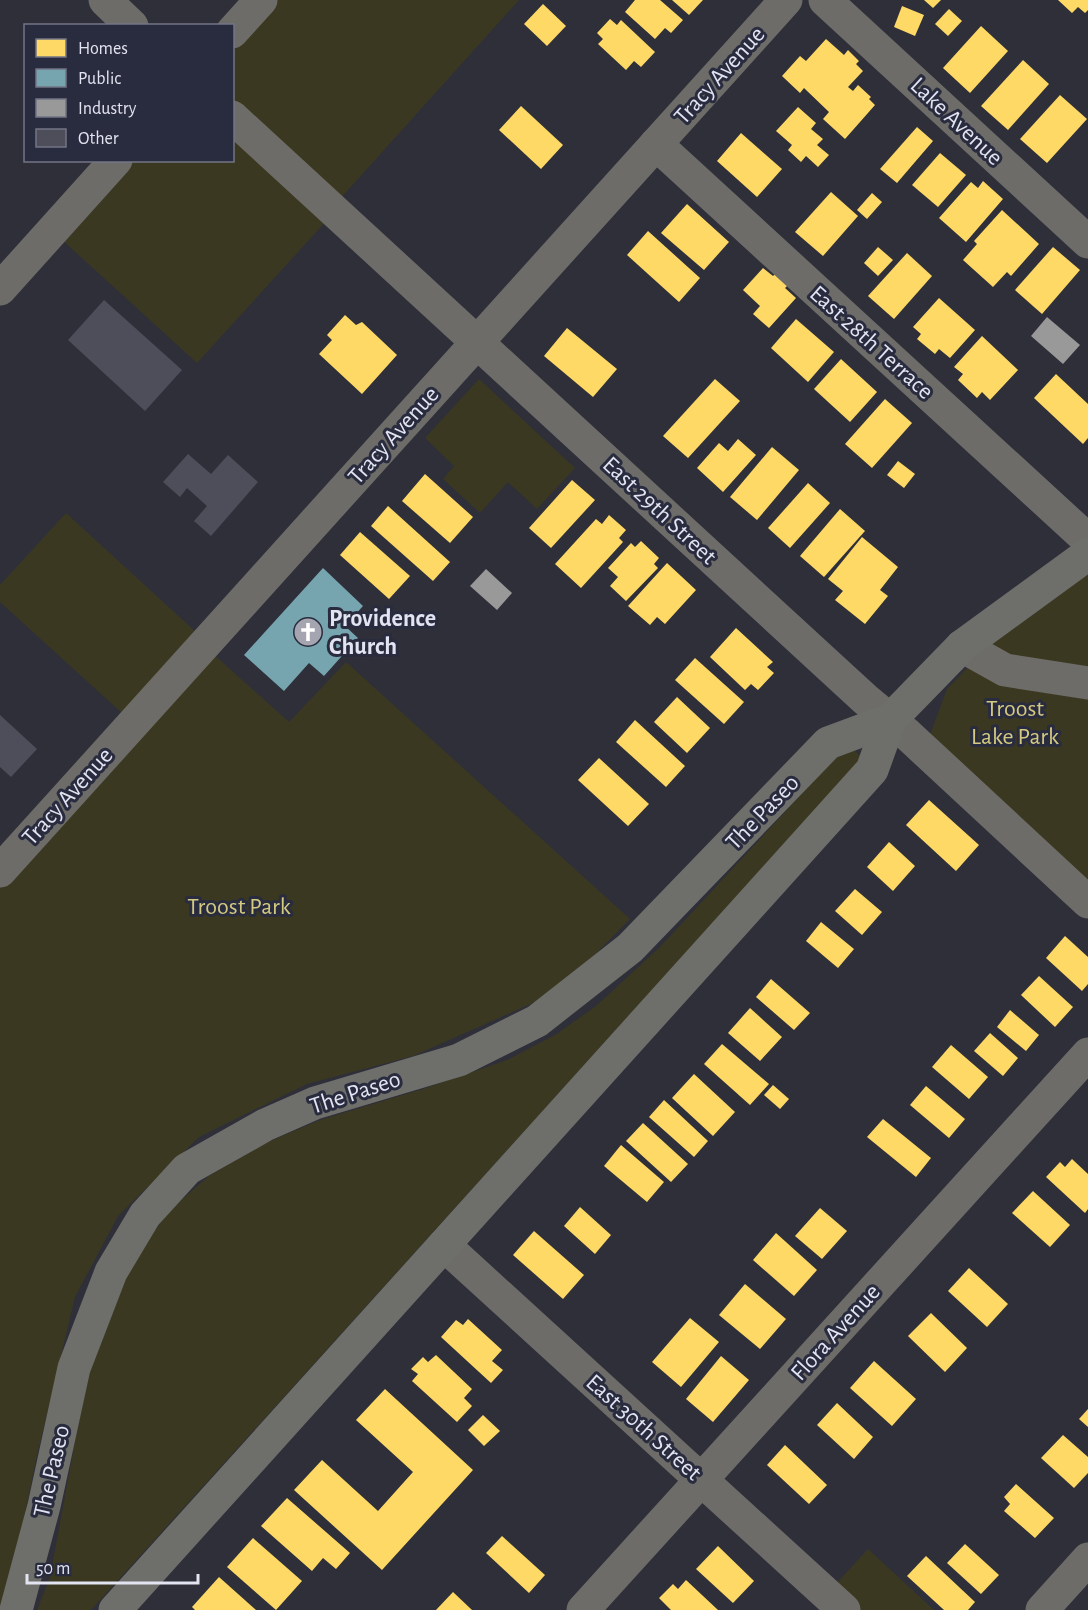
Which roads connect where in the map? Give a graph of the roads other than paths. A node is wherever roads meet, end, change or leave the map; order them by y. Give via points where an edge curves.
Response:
1 (105, 0) edge
2 (261, 0) edge
3 (786, 0) edge
4 (825, 0) edge
5 (130, 24) edge
6 (234, 30) edge
7 (234, 119) edge
8 (656, 144) junction
9 (114, 162) edge
10 (1088, 242) edge
11 (0, 289) edge
12 (478, 341) junction
13 (1088, 540) edge
14 (1088, 554) edge
15 (962, 646) junction
16 (1088, 683) edge
17 (890, 720) junction
18 (6, 852) edge
19 (1088, 902) edge
20 (1088, 1054) edge
21 (444, 1245) junction
22 (701, 1479) junction
23 (1088, 1559) edge
24 (16, 1610) edge
25 (115, 1610) edge
26 (582, 1610) edge
27 (844, 1610) edge
28 (1042, 1610) edge

1 - 5 street
2 - 6 street
3 - 8 street, Tracy Avenue
4 - 10 street, Lake Avenue
7 - 12 street, East 29th Street
8 - 12 street, Tracy Avenue
8 - 13 street, East 28th Terrace
9 - 11 street
12 - 17 street, East 29th Street
12 - 18 street, Tracy Avenue
14 - 15 main road, The Paseo
15 - 16 street via 1005,670
15 - 17 main road, The Paseo
17 - 19 street, East 29th Street
17 - 21 main road, The Paseo via 872,770
17 - 24 main road, The Paseo via 828,743 630,948 537,1022 459,1060 315,1103 265,1125 187,1169 145,1215 111,1272 74,1368
20 - 22 street, Flora Avenue
21 - 22 street, East 30th Street
21 - 25 main road, The Paseo
22 - 26 street, Flora Avenue
22 - 27 street, East 30th Street
23 - 28 street

